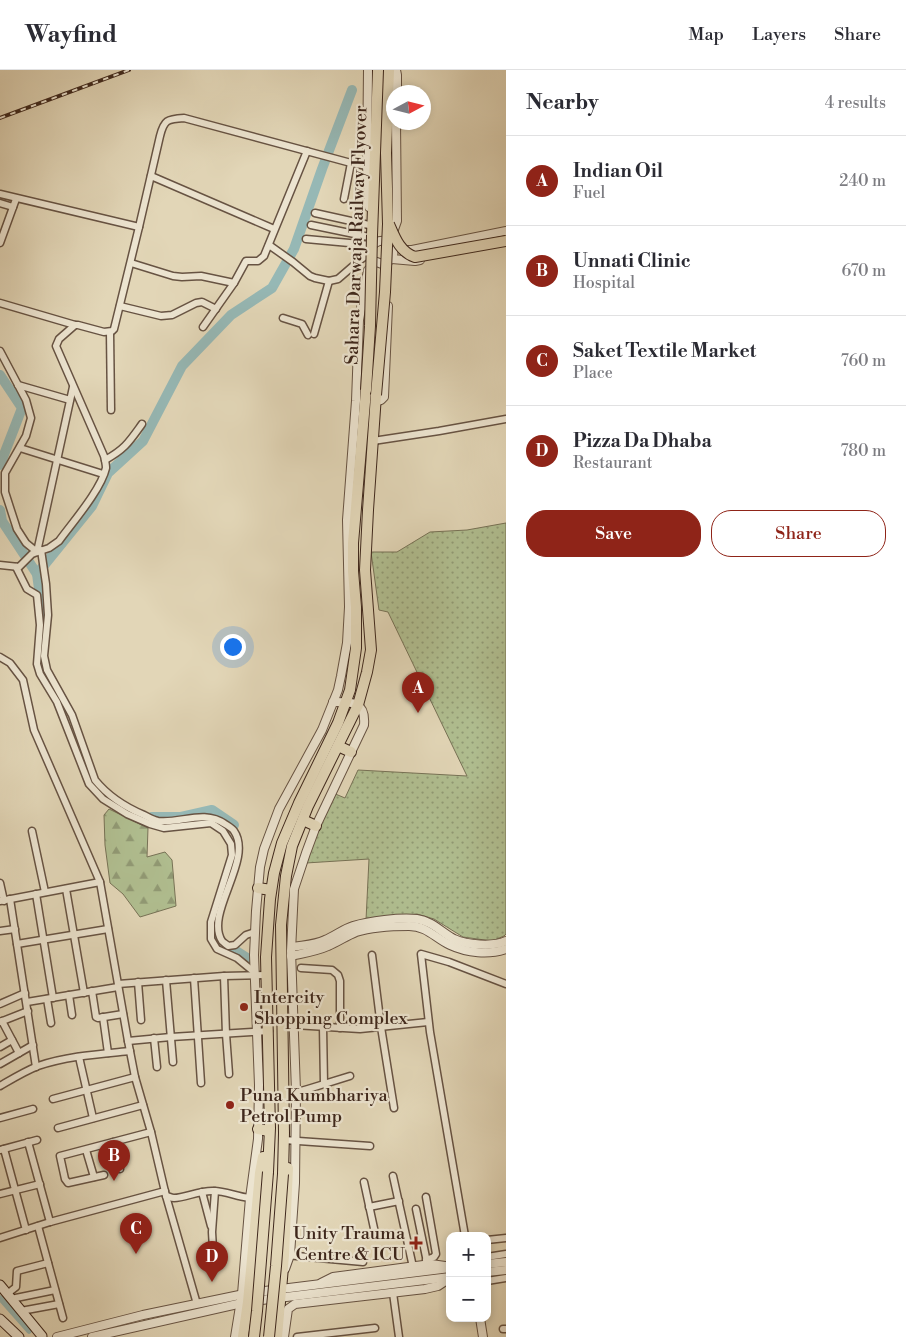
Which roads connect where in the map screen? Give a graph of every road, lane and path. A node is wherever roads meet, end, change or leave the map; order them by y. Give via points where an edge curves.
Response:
1 (368, 70) edge
2 (378, 70) edge
3 (389, 70) edge
4 (396, 70) edge
5 (397, 85) edge
6 (396, 130) edge
7 (307, 151) junction
8 (351, 163) junction
9 (367, 166) junction
10 (151, 176) junction
11 (0, 194) edge
12 (16, 199) junction
13 (344, 199) dead end
14 (0, 203) edge
15 (13, 207) junction
16 (315, 213) dead end
17 (388, 224) junction
18 (311, 225) dead end
19 (369, 225) junction
20 (140, 227) junction
21 (274, 229) junction
22 (506, 231) edge
23 (306, 239) dead end
24 (506, 241) edge
25 (0, 243) edge
26 (269, 245) junction
27 (506, 246) edge
28 (395, 247) junction
29 (371, 248) junction
30 (390, 260) junction
31 (130, 263) junction
32 (329, 281) junction
33 (234, 283) junction
34 (0, 303) edge
35 (120, 306) junction
36 (216, 309) junction
37 (282, 318) dead end
38 (75, 326) junction
39 (203, 327) dead end
40 (110, 332) junction
41 (0, 351) edge
42 (18, 385) junction
43 (73, 387) junction
44 (70, 400) junction
45 (368, 400) junction
46 (111, 410) dead end
47 (506, 419) edge
48 (142, 424) dead end
49 (373, 441) junction
50 (20, 448) junction
51 (56, 460) junction
52 (105, 460) junction
53 (103, 474) junction
54 (38, 552) junction
55 (0, 565) edge
56 (18, 567) junction
57 (0, 657) edge
58 (333, 702) junction
59 (346, 702) junction
60 (358, 705) junction
61 (338, 746) junction
62 (351, 752) junction
63 (302, 820) junction
64 (316, 826) junction
65 (32, 831) dead end
66 (100, 882) junction
67 (0, 883) edge
68 (258, 888) junction
69 (66, 889) junction
70 (271, 890) junction
71 (45, 892) junction
72 (36, 894) junction
73 (289, 896) junction
74 (5, 900) edge
75 (15, 929) junction
76 (108, 929) junction
77 (0, 931) edge
78 (255, 932) junction
79 (74, 935) junction
80 (44, 940) junction
81 (506, 941) edge
82 (17, 944) junction
83 (292, 947) junction
84 (506, 949) edge
85 (254, 955) junction
86 (372, 955) dead end
87 (266, 957) junction
88 (288, 959) junction
89 (301, 968) dead end
90 (254, 974) junction
91 (266, 975) junction
92 (224, 976) junction
93 (194, 978) junction
94 (166, 980) junction
95 (138, 982) junction
96 (506, 984) edge
97 (118, 986) junction
98 (92, 992) junction
99 (25, 993) junction
100 (84, 993) junction
101 (69, 995) junction
102 (282, 995) junction
103 (294, 995) junction
104 (50, 998) junction
105 (27, 1002) junction
106 (0, 1004) edge
107 (28, 1011) junction
108 (123, 1014) junction
109 (72, 1015) dead end
110 (103, 1017) junction
111 (141, 1020) dead end
112 (1, 1021) edge
113 (428, 1022) junction
114 (51, 1023) dead end
115 (294, 1025) junction
116 (322, 1027) junction
117 (381, 1027) junction
118 (340, 1028) junction
119 (269, 1031) junction
120 (257, 1032) junction
121 (226, 1034) junction
122 (198, 1035) junction
123 (171, 1037) junction
124 (154, 1038) junction
125 (12, 1040) junction
126 (128, 1041) junction
127 (33, 1045) junction
128 (0, 1047) edge
129 (130, 1051) junction
130 (19, 1053) junction
131 (108, 1053) junction
132 (79, 1057) junction
133 (1, 1061) edge
134 (173, 1062) dead end
135 (258, 1062) junction
136 (269, 1062) junction
137 (36, 1067) junction
138 (157, 1068) dead end
139 (229, 1074) dead end
140 (350, 1076) dead end
141 (135, 1077) junction
142 (201, 1083) dead end
143 (324, 1084) junction
144 (0, 1086) edge
145 (86, 1090) junction
146 (283, 1091) junction
147 (296, 1091) junction
148 (53, 1099) dead end
149 (143, 1105) junction
150 (394, 1108) dead end
151 (33, 1109) dead end
152 (0, 1118) edge
153 (93, 1118) junction
154 (58, 1128) dead end
155 (258, 1129) junction
156 (269, 1129) junction
157 (151, 1132) junction
158 (37, 1140) dead end
159 (284, 1140) junction
160 (295, 1141) junction
161 (28, 1142) junction
162 (114, 1142) junction
163 (370, 1146) dead end
164 (2, 1149) edge
165 (86, 1150) junction
166 (120, 1169) dead end
167 (283, 1169) junction
168 (104, 1175) dead end
169 (393, 1176) dead end
170 (94, 1177) junction
171 (364, 1182) dead end
172 (40, 1184) junction
173 (15, 1190) junction
174 (215, 1191) junction
175 (202, 1192) junction
176 (165, 1193) junction
177 (0, 1194) edge
178 (426, 1197) dead end
179 (250, 1198) junction
180 (399, 1201) junction
181 (369, 1207) junction
182 (416, 1209) dead end
183 (50, 1222) junction
184 (38, 1226) junction
185 (26, 1230) junction
186 (212, 1232) junction
187 (464, 1232) edge
188 (375, 1234) dead end
189 (0, 1237) edge
190 (506, 1238) edge
191 (491, 1240) edge
192 (213, 1249) dead end
193 (506, 1254) edge
194 (287, 1255) junction
195 (491, 1256) edge
196 (363, 1262) dead end
197 (427, 1262) junction
198 (506, 1262) edge
199 (48, 1263) junction
200 (491, 1264) edge
201 (446, 1266) edge
202 (414, 1267) junction
203 (446, 1268) edge
204 (506, 1270) edge
205 (491, 1272) edge
206 (446, 1277) edge
207 (506, 1278) edge
208 (446, 1280) edge
209 (491, 1280) edge
210 (0, 1285) edge
211 (315, 1286) junction
212 (55, 1290) junction
213 (281, 1293) junction
214 (393, 1293) junction
215 (9, 1296) junction
216 (244, 1298) junction
217 (59, 1304) junction
218 (197, 1304) junction
219 (21, 1311) junction
220 (63, 1318) dead end
221 (1, 1320) edge
222 (481, 1322) edge
223 (375, 1328) dead end
224 (280, 1335) edge
225 (19, 1337) edge
226 (40, 1337) edge
227 (57, 1337) edge
228 (92, 1337) edge
229 (235, 1337) edge
230 (243, 1337) edge
231 (254, 1337) edge
232 (269, 1337) edge
233 (297, 1337) edge
234 (399, 1337) edge
235 (483, 1337) edge

1 - 9 street
2 - 45 highway, Sahara Darwaja Railway Flyover, bridge
3 - 17 highway, Sahara Darwaja Railway Flyover
4 - 5 street
6 - 28 street
7 - 8 street
7 - 10 street via 184,118 173,118 163,125
7 - 21 street
8 - 9 street
8 - 13 street
9 - 19 street
10 - 20 street
10 - 21 street
11 - 12 street
12 - 15 street
12 - 20 street
14 - 15 street
15 - 25 street
16 - 19 street
17 - 28 highway, bridge
17 - 45 highway, Sahara Darwaja Railway Flyover, bridge via 385,292
18 - 29 street
19 - 29 street
20 - 31 street
21 - 26 street
22 - 28 street via 412,250
23 - 29 street
24 - 28 highway, bridge via 415,257
26 - 32 street via 315,278
26 - 33 street via 261,259 246,261
27 - 30 street via 415,261
28 - 29 street via 385,241 377,241
28 - 30 street
29 - 30 street via 379,264
29 - 32 street via 338,279
29 - 45 street via 360,320
30 - 45 street via 384,397
31 - 33 street via 173,276 201,276
31 - 35 street
32 - 37 street via 312,334 302,324
33 - 36 street
34 - 38 street
35 - 36 street via 161,316 172,315 202,302
35 - 40 street via 114,329
36 - 39 street
38 - 40 street
38 - 43 street via 56,346
40 - 46 street
41 - 42 street
42 - 44 street
42 - 50 street via 31,418
43 - 44 street
43 - 52 street
44 - 51 street
45 - 49 highway
45 - 58 street via 347,520 347,642
45 - 59 highway via 353,543 356,648
47 - 49 street
48 - 52 street via 120,452
49 - 60 highway via 365,570 371,650
50 - 51 street
50 - 54 street via 5,473 5,492 18,529 26,543
51 - 53 street
51 - 54 street
52 - 53 street
53 - 54 street via 88,502 59,541
54 - 56 street
54 - 78 street via 46,584 48,615 44,656 47,670 72,715 95,780 117,801 157,821 207,817 234,830 239,855 218,928 228,946
55 - 56 street
56 - 90 street via 28,589 37,596 40,626 38,669 57,702 89,784 103,799 150,824 164,828 211,823 223,831 231,844 232,855 211,922 211,939 217,949 237,958
57 - 66 street via 23,680 34,730
58 - 59 street
58 - 68 street via 322,730 279,809 264,848
59 - 60 street
59 - 70 highway via 282,843
60 - 61 highway
60 - 62 street via 364,711 364,725
61 - 62 highway
61 - 63 highway
62 - 64 street
63 - 64 highway
63 - 73 highway via 286,876
64 - 73 street
65 - 71 street
66 - 69 street
66 - 76 street
67 - 74 street
68 - 70 highway
68 - 78 street
69 - 71 street
69 - 79 street
70 - 87 highway
71 - 72 street
72 - 74 street
72 - 80 street
73 - 83 street
73 - 88 highway via 281,925
74 - 75 street
75 - 77 street
75 - 82 street
76 - 79 street
76 - 97 street
78 - 85 street
79 - 80 street
79 - 100 street
80 - 82 street
80 - 104 street
81 - 83 street via 495,945 467,943 456,940 428,922 398,919 352,926 324,941
82 - 99 street
83 - 88 street
84 - 88 street via 488,953 450,946 428,930 409,926 363,930 326,947
85 - 87 street
85 - 90 street
86 - 117 street
87 - 88 street
87 - 91 highway
88 - 102 highway
88 - 103 street
89 - 118 street via 332,970 338,975
90 - 91 street
90 - 92 street
90 - 120 street
91 - 119 highway
92 - 93 street
92 - 121 street
93 - 94 street
93 - 122 street
94 - 95 street
94 - 123 street
95 - 97 street
95 - 111 street
96 - 113 street via 421,954
97 - 98 street
97 - 108 street
98 - 100 street
98 - 110 street via 96,1017
99 - 105 street
99 - 106 street
100 - 101 street
101 - 104 street
101 - 109 street
102 - 103 highway
102 - 146 highway
103 - 115 street
104 - 105 street
104 - 114 street
105 - 107 street
107 - 112 street
107 - 127 street
108 - 110 street
108 - 126 street
110 - 131 street
112 - 125 street
113 - 117 street
113 - 187 street
115 - 116 street
115 - 147 street
116 - 118 street
116 - 143 street
117 - 118 street
117 - 150 street
119 - 120 street
119 - 136 highway
120 - 121 street
120 - 135 street
121 - 122 street
121 - 139 street
122 - 123 street
122 - 142 street
123 - 124 street
123 - 134 street
124 - 126 street
124 - 138 street
125 - 128 street
125 - 130 street
126 - 129 street
127 - 130 street
127 - 137 street
129 - 131 street
129 - 141 street
130 - 133 street
131 - 132 street
132 - 137 street
132 - 145 street
135 - 136 highway
135 - 155 street
136 - 156 highway
137 - 144 street
140 - 143 street
141 - 145 street
141 - 149 street
143 - 147 street
145 - 148 street
145 - 153 street
146 - 147 street
146 - 159 highway
147 - 160 street
149 - 153 street
149 - 157 street
151 - 152 street
153 - 154 street
155 - 156 highway
155 - 179 street
156 - 216 highway
156 - 231 highway, bridge
157 - 162 street
157 - 176 street
158 - 161 street
159 - 160 street
159 - 167 highway
160 - 163 street
160 - 194 street via 295,1183
161 - 164 street
161 - 172 street
162 - 165 street
162 - 166 street
164 - 173 street
165 - 170 street
165 - 170 street via 60,1156 65,1179 71,1183
167 - 194 highway via 288,1165
167 - 232 highway, bridge
168 - 170 street
169 - 180 street
171 - 181 street
172 - 173 street
172 - 183 street
173 - 177 street
173 - 185 street
174 - 175 street
174 - 179 street
174 - 186 street
175 - 176 street via 174,1198
175 - 186 street
176 - 183 street
176 - 218 street
178 - 197 street via 436,1254
179 - 216 street
180 - 181 street
180 - 202 street
181 - 188 street
182 - 197 street
183 - 184 street
184 - 185 street
184 - 199 street
185 - 189 street
186 - 192 street
190 - 191 street
193 - 195 street
194 - 196 street
194 - 213 highway
197 - 201 street
197 - 202 street
198 - 200 street
199 - 212 street
199 - 215 street via 17,1271 16,1288
202 - 211 street via 334,1278
203 - 211 street
204 - 205 street
206 - 213 street
207 - 209 street
208 - 214 street via 438,1286
210 - 215 main road
211 - 213 street
212 - 215 street
212 - 217 street
213 - 216 street
213 - 224 highway
214 - 224 street via 295,1304 288,1310
214 - 234 street
215 - 219 main road
216 - 218 street
216 - 228 street
216 - 229 street
216 - 230 highway
217 - 219 street
217 - 220 street
218 - 227 street
219 - 226 main road
221 - 225 main road
222 - 235 street
223 - 233 street

